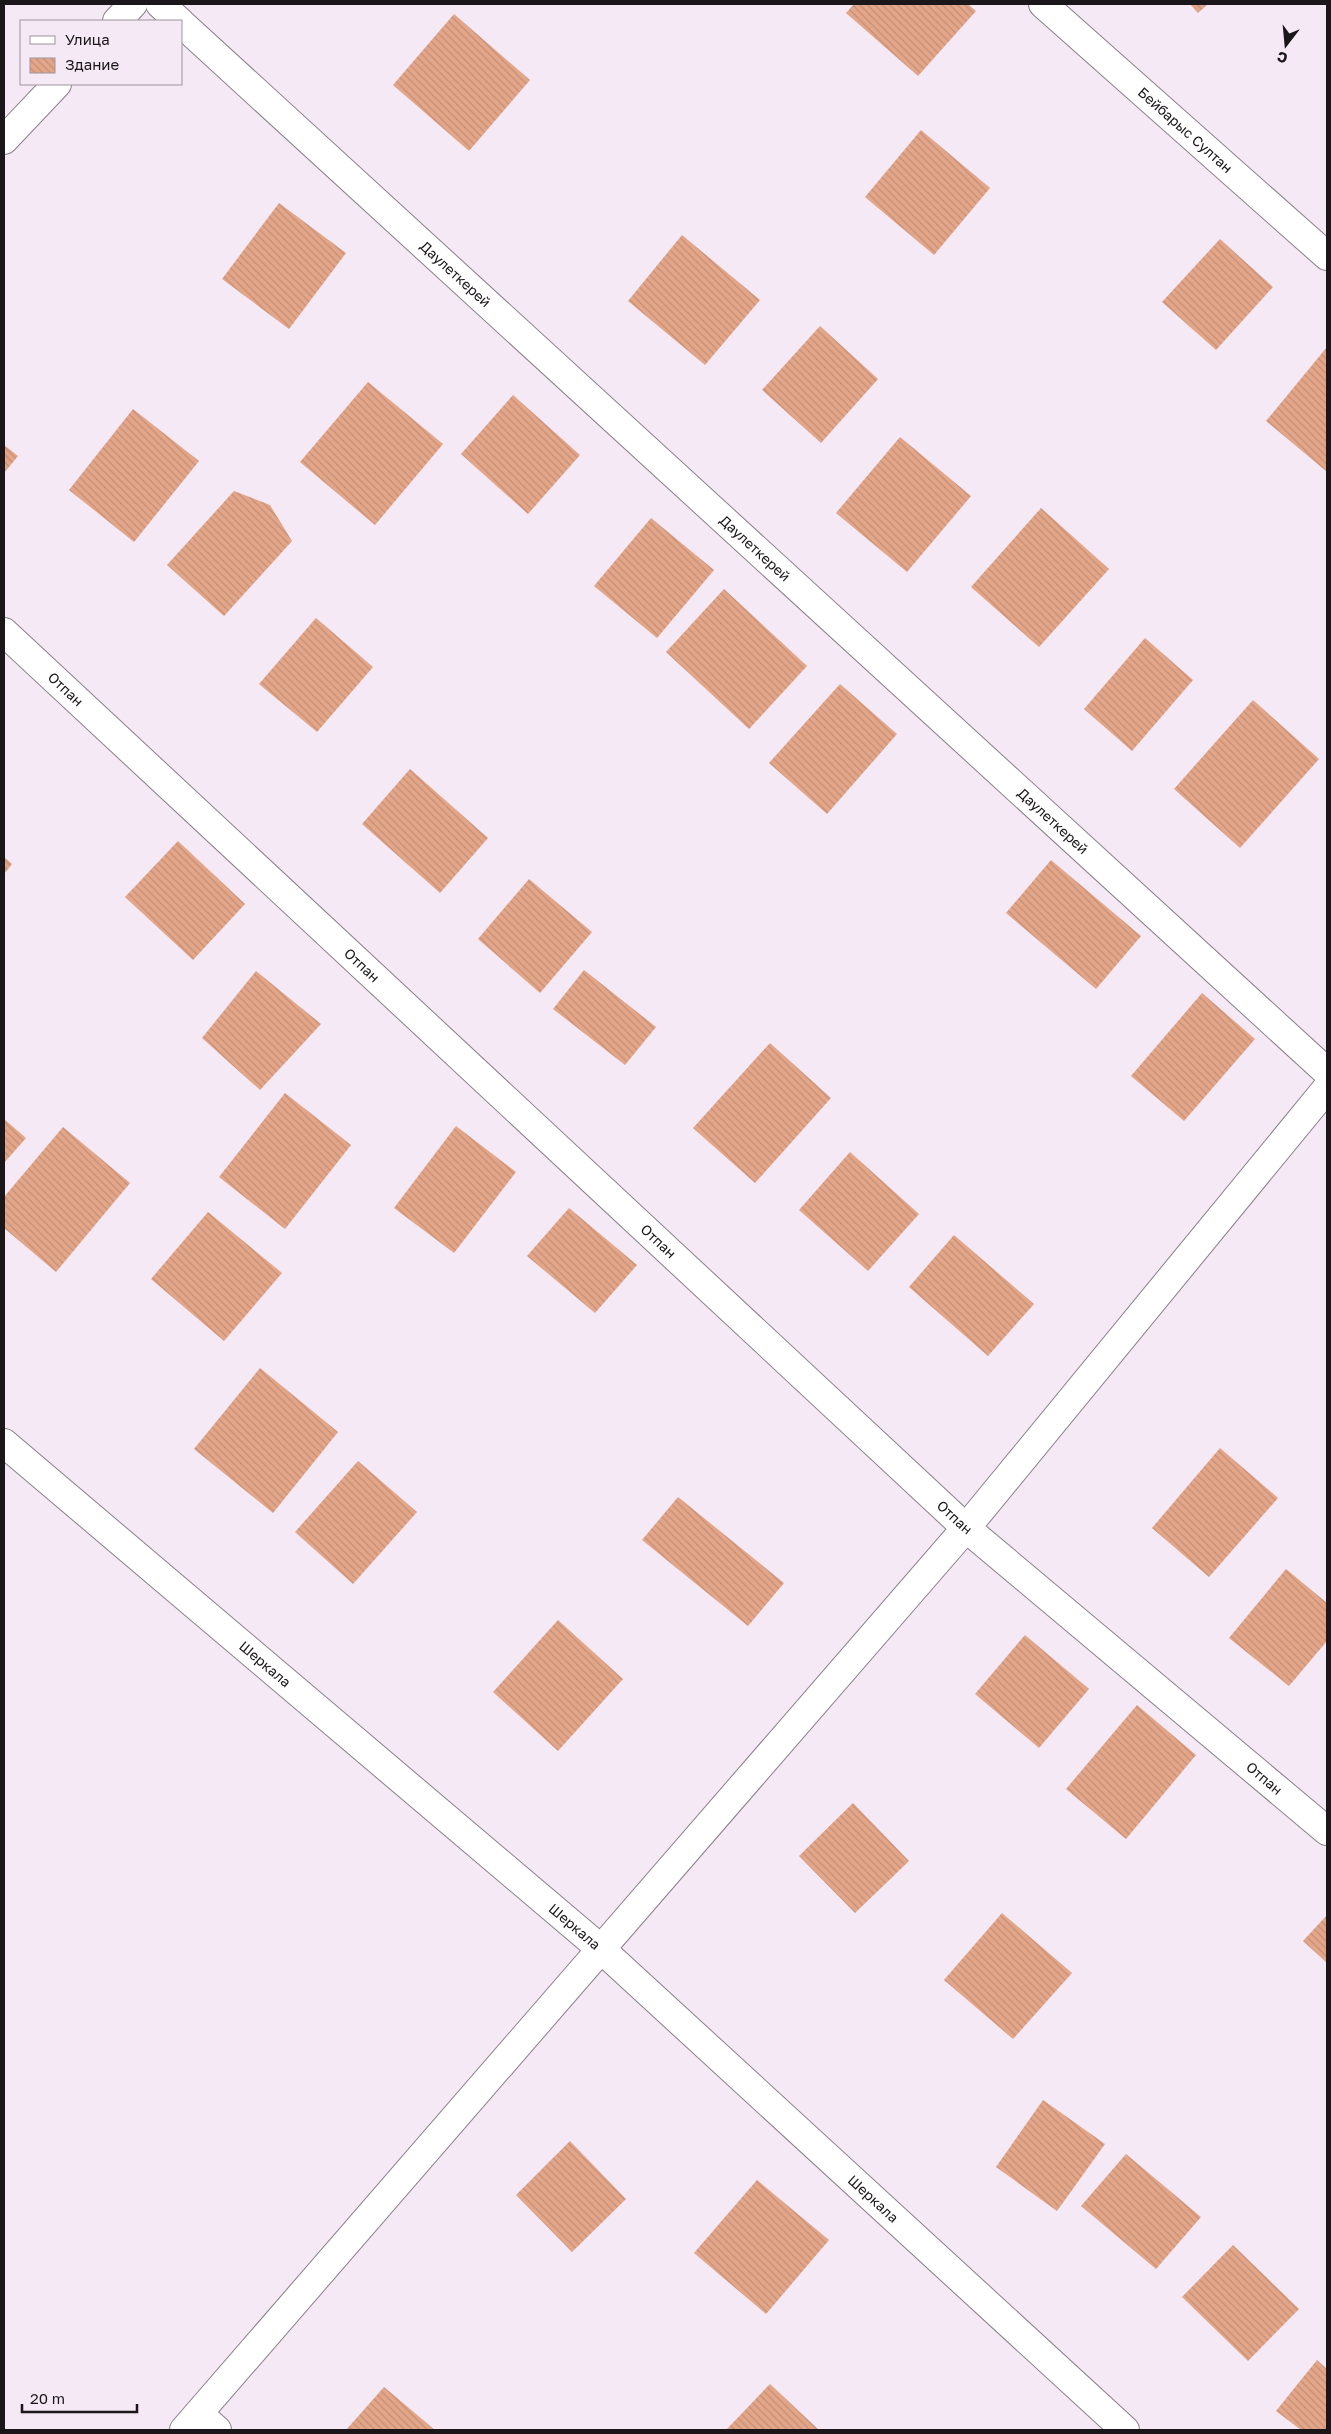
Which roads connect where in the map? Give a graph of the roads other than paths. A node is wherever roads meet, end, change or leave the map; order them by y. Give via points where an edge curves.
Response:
1 (133, 4) edge
2 (160, 4) edge
3 (1043, 4) edge
4 (117, 20) edge
5 (178, 20) edge
6 (182, 24) edge
7 (56, 85) edge
8 (4, 140) edge
9 (1327, 256) edge
10 (4, 632) edge
11 (1327, 1072) edge
12 (1327, 1088) edge
13 (4, 1443) edge
14 (966, 1528) junction
15 (1327, 1831) edge
16 (601, 1949) junction
17 (200, 2425) edge
18 (1125, 2430) edge

1 - 4 street
2 - 5 street, Даулеткерей
3 - 9 street, Бейбарыс Султан
6 - 11 street, Даулеткерей
7 - 8 street
10 - 14 street, Отпан
12 - 14 street
13 - 16 street, Шеркала
14 - 15 street, Отпан
14 - 16 street
16 - 17 street
16 - 18 street, Шеркала

